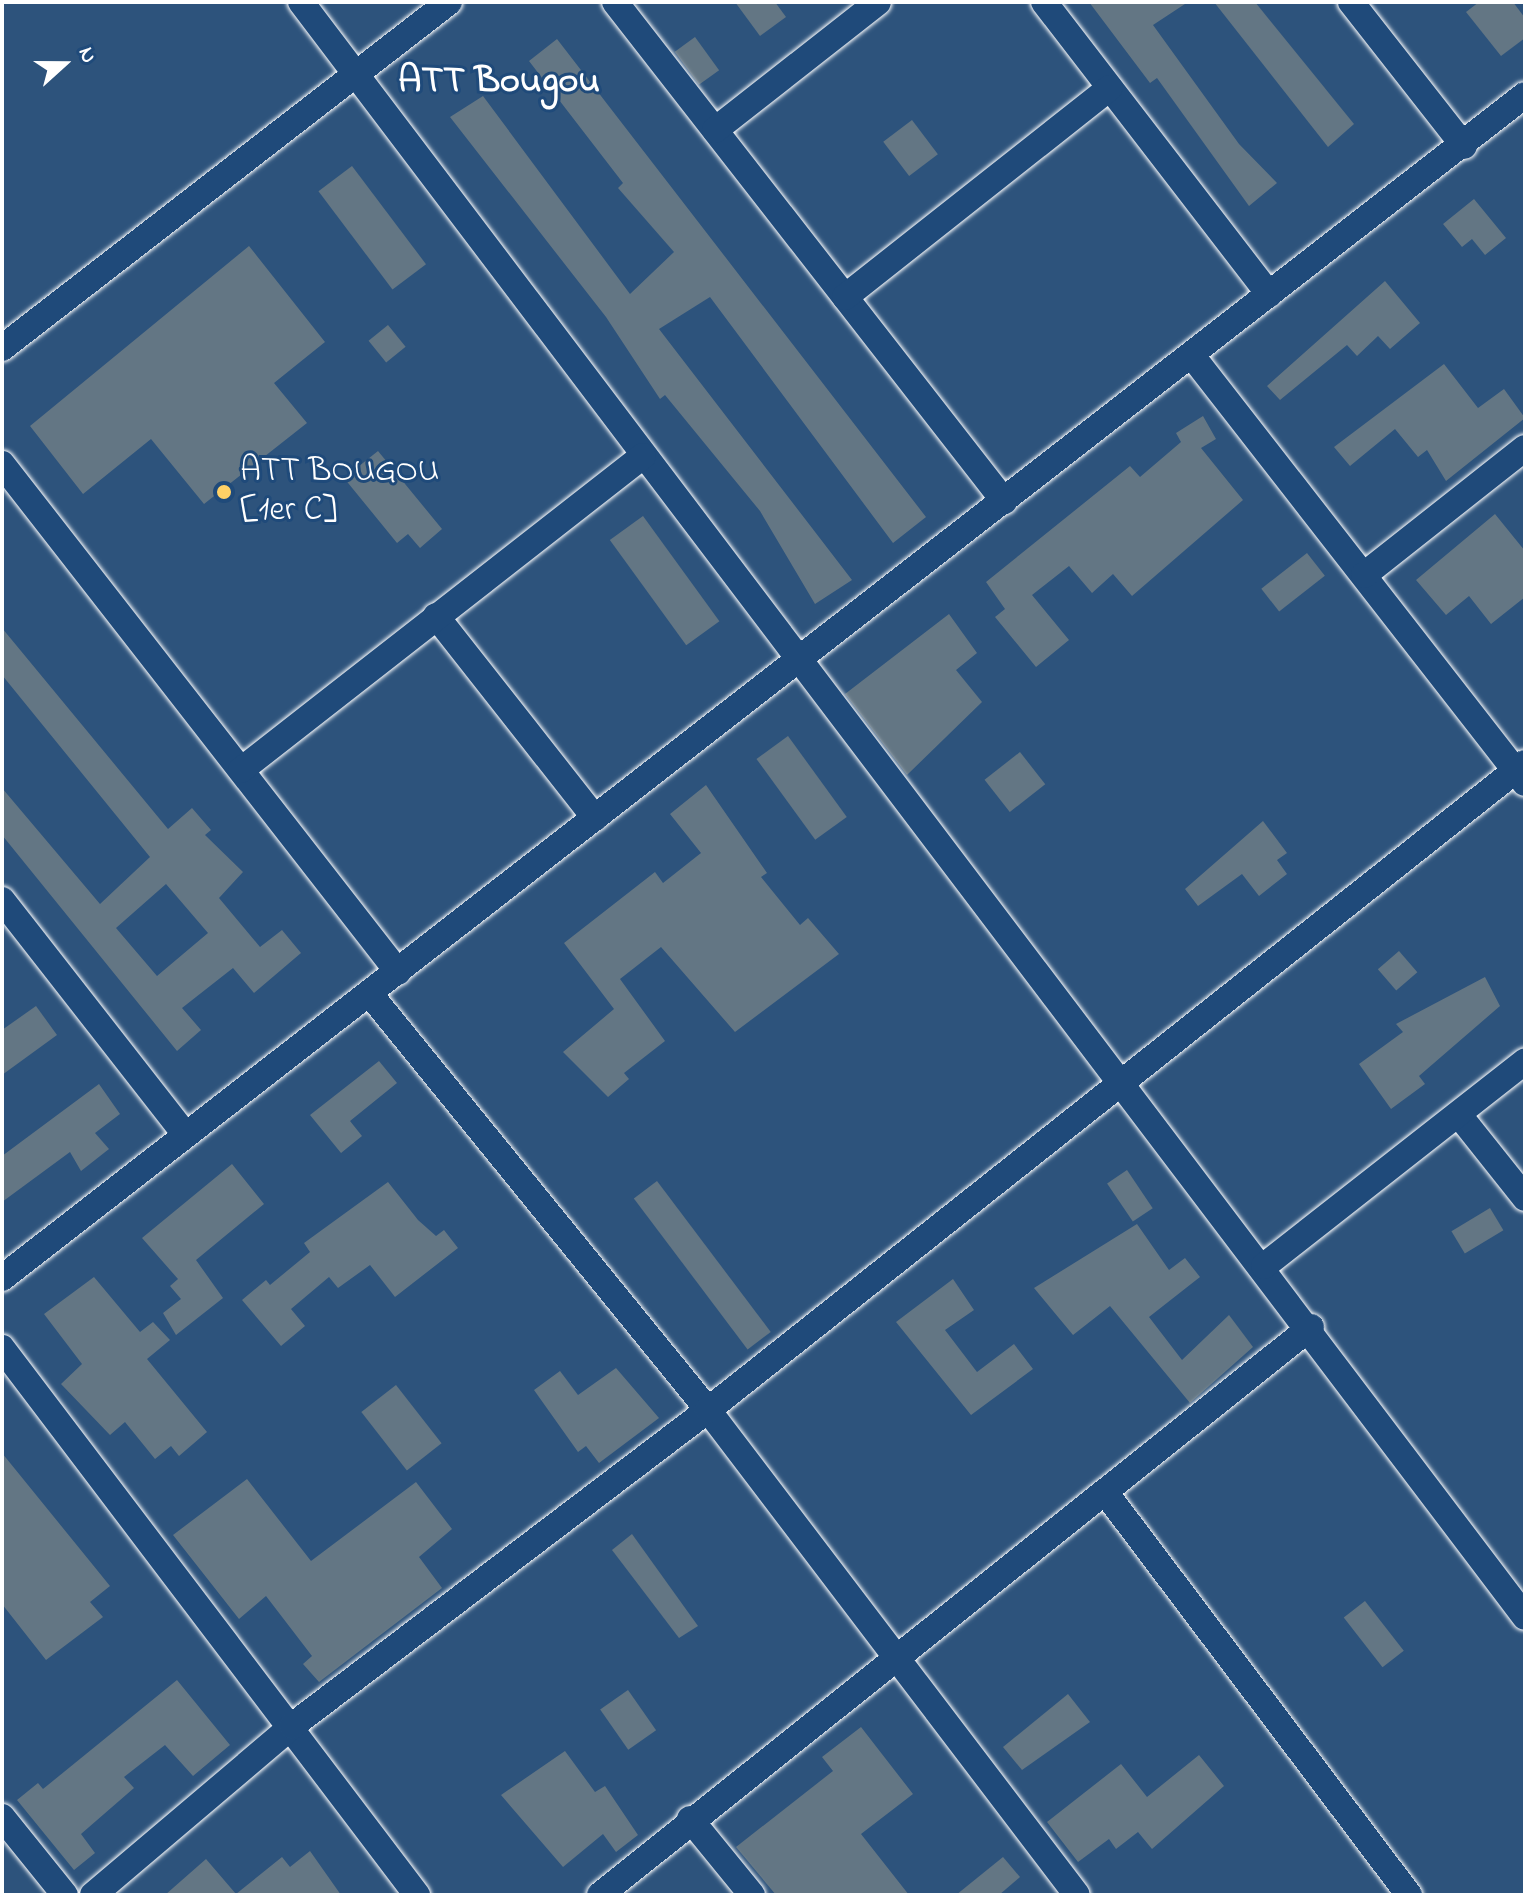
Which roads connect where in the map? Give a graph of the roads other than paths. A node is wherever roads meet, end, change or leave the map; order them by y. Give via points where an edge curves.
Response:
1 (301, 2) edge
2 (449, 2) edge
3 (615, 2) edge
4 (878, 2) edge
5 (1044, 2) edge
6 (1351, 2) edge
7 (357, 73) junction
8 (1110, 88) junction
9 (1525, 95) edge
10 (715, 130) junction
11 (1464, 146) junction
12 (1269, 294) junction
13 (845, 297) junction
14 (2, 348) edge
15 (1193, 357) junction
16 (1525, 448) edge
17 (643, 456) junction
18 (2, 464) edge
19 (1004, 501) junction
20 (1364, 575) junction
21 (436, 616) junction
22 (796, 656) junction
23 (241, 770) junction
24 (1522, 772) edge
25 (595, 818) junction
26 (2, 900) edge
27 (10, 929) edge
28 (398, 972) junction
29 (369, 993) junction
30 (1525, 1061) edge
31 (1122, 1080) junction
32 (1459, 1115) junction
33 (185, 1134) junction
34 (1525, 1198) edge
35 (1264, 1266) junction
36 (2, 1278) edge
37 (1311, 1327) junction
38 (2, 1348) edge
39 (708, 1410) junction
40 (1105, 1492) junction
41 (1525, 1617) edge
42 (892, 1656) junction
43 (292, 1726) junction
44 (2, 1817) edge
45 (690, 1819) junction
46 (65, 1895) edge
47 (93, 1895) edge
48 (417, 1895) edge
49 (600, 1895) edge
50 (752, 1895) edge
51 (1077, 1895) edge
52 (1409, 1895) edge

1 - 7 street
2 - 7 street
3 - 10 street
4 - 10 street
5 - 8 street
6 - 11 street
7 - 14 street
7 - 17 street
8 - 12 street
8 - 13 street
9 - 11 street
10 - 13 street
11 - 12 street
12 - 15 street
13 - 19 street
15 - 19 street
15 - 20 street
16 - 20 street
17 - 21 street
17 - 22 street
18 - 23 street
19 - 22 street
20 - 24 street
21 - 23 street
21 - 25 street
22 - 25 street
22 - 31 street
23 - 28 street
24 - 31 street
25 - 28 street
26 - 27 street
27 - 33 street
28 - 29 street
29 - 33 street
29 - 39 street
30 - 32 street
31 - 35 street
31 - 39 street
32 - 34 street
32 - 35 street
33 - 36 street
35 - 37 street
37 - 40 street
37 - 41 street
38 - 43 street
39 - 42 street
39 - 43 street
40 - 42 street
40 - 52 street
42 - 45 street
42 - 51 street
43 - 47 street
43 - 48 street
44 - 46 street
45 - 49 street
45 - 50 street

